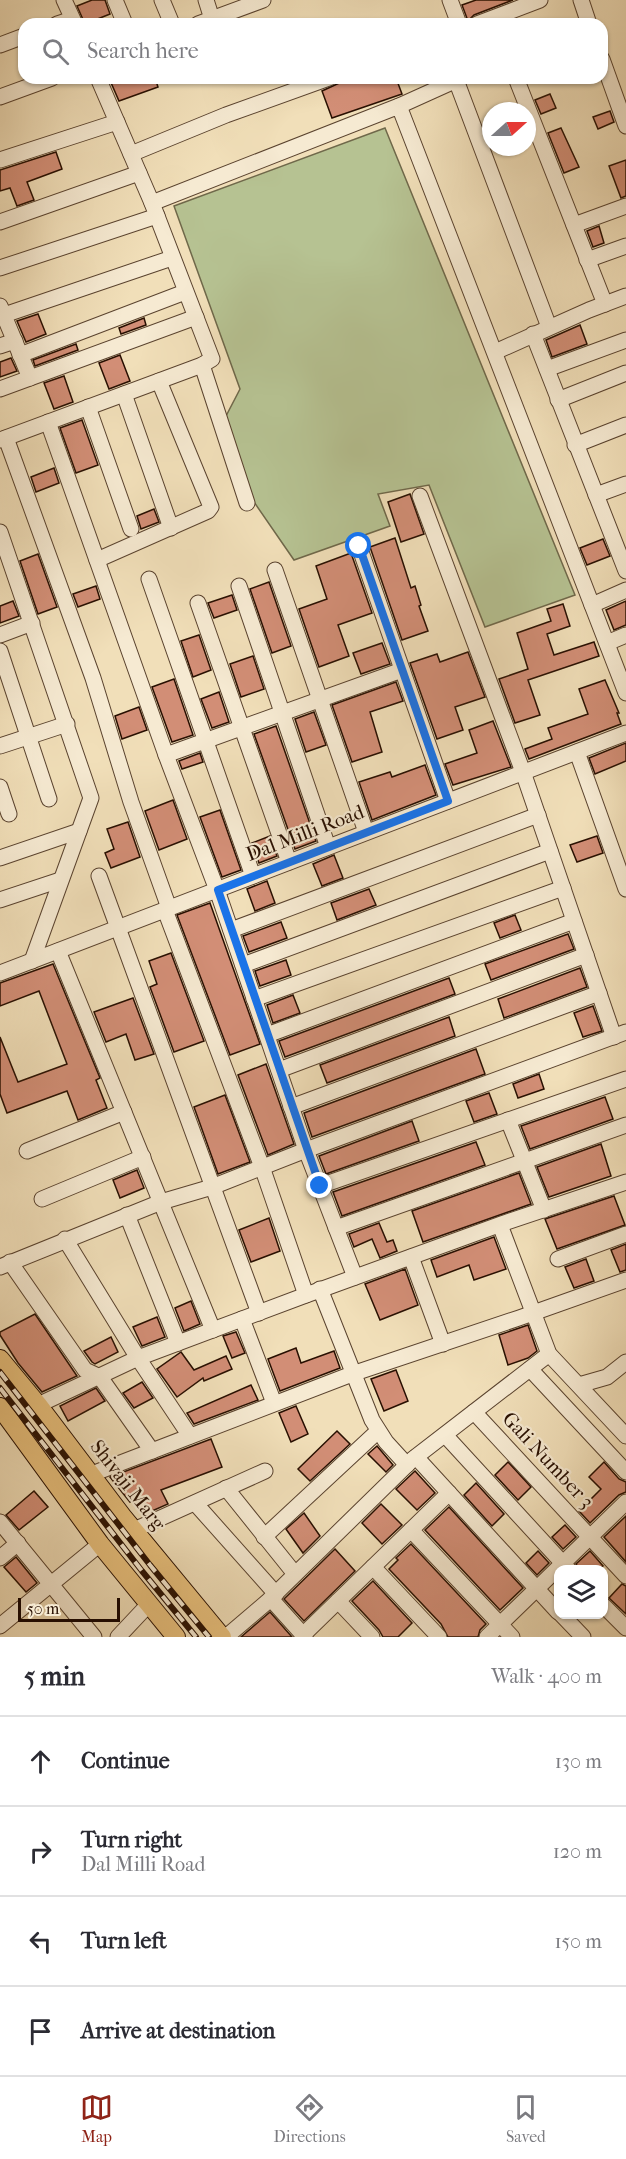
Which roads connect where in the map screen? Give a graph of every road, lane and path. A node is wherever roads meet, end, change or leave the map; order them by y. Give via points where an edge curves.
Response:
1 (64, 0) edge
2 (115, 0) edge
3 (162, 0) edge
4 (206, 0) edge
5 (450, 0) edge
6 (540, 0) edge
7 (581, 0) edge
8 (256, 1) edge
9 (73, 18) edge
10 (122, 18) edge
11 (170, 18) edge
12 (205, 18) edge
13 (213, 18) edge
14 (457, 18) edge
15 (493, 18) edge
16 (588, 18) edge
17 (18, 38) edge
18 (0, 45) edge
19 (608, 76) edge
20 (36, 84) edge
21 (101, 84) edge
22 (311, 84) edge
23 (448, 84) edge
24 (461, 84) edge
25 (518, 84) edge
26 (0, 97) edge
27 (399, 106) junction
28 (117, 122) junction
29 (626, 126) edge
30 (131, 154) junction
31 (0, 160) edge
32 (139, 173) junction
33 (626, 206) edge
34 (154, 210) junction
35 (0, 222) edge
36 (574, 225) junction
37 (626, 246) edge
38 (172, 258) junction
39 (587, 260) junction
40 (0, 268) edge
41 (185, 292) junction
42 (626, 296) edge
43 (605, 304) junction
44 (2, 311) edge
45 (196, 317) junction
46 (549, 327) junction
47 (533, 334) junction
48 (626, 340) edge
49 (12, 347) edge
50 (495, 352) junction
51 (202, 365) junction
52 (547, 369) junction
53 (626, 373) edge
54 (30, 378) junction
55 (159, 381) junction
56 (0, 389) edge
57 (124, 394) junction
58 (558, 400) junction
59 (88, 407) junction
60 (48, 422) junction
61 (626, 425) edge
62 (3, 439) edge
63 (575, 445) junction
64 (626, 484) edge
65 (596, 495) junction
66 (420, 496) dead end
67 (247, 503) dead end
68 (171, 528) junction
69 (131, 529) dead end
70 (0, 532) edge
71 (359, 546) dead end
72 (621, 547) edge
73 (97, 560) junction
74 (275, 570) dead end
75 (626, 571) edge
76 (149, 579) dead end
77 (239, 586) dead end
78 (626, 590) edge
79 (198, 603) dead end
80 (592, 605) junction
81 (32, 623) junction
82 (0, 635) edge
83 (626, 635) edge
84 (607, 643) junction
85 (0, 651) edge
86 (402, 670) junction
87 (623, 676) edge
88 (626, 693) edge
89 (320, 700) junction
90 (282, 713) junction
91 (67, 724) junction
92 (242, 728) junction
93 (626, 733) edge
94 (28, 736) junction
95 (204, 742) junction
96 (0, 746) edge
97 (577, 752) junction
98 (166, 755) junction
99 (523, 772) junction
100 (0, 787) edge
101 (49, 799) dead end
102 (448, 801) junction
103 (9, 814) dead end
104 (538, 815) junction
105 (79, 831) junction
106 (366, 832) junction
107 (328, 847) junction
108 (550, 851) junction
109 (0, 858) edge
110 (289, 862) junction
111 (99, 876) dead end
112 (252, 876) junction
113 (60, 880) junction
114 (563, 888) junction
115 (626, 889) edge
116 (218, 890) junction
117 (0, 900) edge
118 (167, 909) junction
119 (574, 921) junction
120 (117, 928) junction
121 (231, 930) junction
122 (59, 953) junction
123 (586, 955) junction
124 (32, 962) junction
125 (243, 966) junction
126 (0, 973) edge
127 (599, 993) junction
128 (254, 999) junction
129 (267, 1035) junction
130 (620, 1035) edge
131 (279, 1070) junction
132 (626, 1079) edge
133 (291, 1107) junction
134 (124, 1112) junction
135 (508, 1120) junction
136 (626, 1125) edge
137 (306, 1150) junction
138 (27, 1151) dead end
139 (143, 1158) junction
140 (525, 1161) junction
141 (261, 1167) junction
142 (626, 1182) edge
143 (320, 1186) junction
144 (212, 1187) junction
145 (42, 1198) dead end
146 (160, 1200) junction
147 (544, 1210) junction
148 (127, 1215) junction
149 (500, 1225) junction
150 (336, 1228) junction
151 (626, 1234) edge
152 (65, 1239) junction
153 (411, 1257) junction
154 (558, 1259) dead end
155 (5, 1264) edge
156 (355, 1277) junction
157 (626, 1280) edge
158 (313, 1292) junction
159 (259, 1312) junction
160 (532, 1314) junction
161 (242, 1319) junction
162 (213, 1330) junction
163 (178, 1343) junction
164 (443, 1344) junction
165 (549, 1354) junction
166 (138, 1358) junction
167 (0, 1359) edge
168 (626, 1362) edge
169 (530, 1369) junction
170 (352, 1374) junction
171 (100, 1377) junction
172 (579, 1385) junction
173 (274, 1403) junction
174 (38, 1405) junction
175 (0, 1407) edge
176 (474, 1412) junction
177 (378, 1431) junction
178 (445, 1435) junction
179 (190, 1436) junction
180 (626, 1436) edge
181 (152, 1451) junction
182 (412, 1461) junction
183 (265, 1471) dead end
184 (626, 1472) edge
185 (92, 1474) junction
186 (226, 1488) junction
187 (449, 1493) junction
188 (626, 1502) edge
189 (195, 1503) junction
190 (0, 1522) edge
191 (134, 1530) junction
192 (411, 1530) junction
193 (264, 1537) junction
194 (590, 1537) junction
195 (18, 1543) junction
196 (100, 1544) junction
197 (0, 1558) edge
198 (565, 1565) edge
199 (567, 1565) edge
200 (623, 1566) edge
201 (373, 1567) junction
202 (296, 1574) junction
203 (554, 1576) edge
204 (52, 1584) junction
205 (537, 1589) junction
206 (273, 1596) junction
207 (338, 1601) junction
208 (148, 1605) junction
209 (554, 1607) edge
210 (608, 1611) edge
211 (566, 1619) edge
212 (500, 1624) junction
213 (0, 1626) edge
214 (626, 1628) edge
215 (87, 1634) edge
216 (304, 1636) edge
217 (118, 1637) edge
218 (176, 1637) edge
219 (224, 1637) edge
220 (372, 1637) edge
221 (439, 1637) edge
222 (486, 1637) edge
223 (512, 1637) edge
224 (583, 1637) edge

1 - 9 street
2 - 10 street
3 - 11 street
4 - 12 street
5 - 14 street
6 - 15 street
7 - 16 street
8 - 13 street
17 - 18 street
19 - 29 street
20 - 26 street
21 - 28 street
22 - 30 street
23 - 27 street
24 - 46 street
25 - 36 street
27 - 34 street
27 - 50 street
28 - 30 street
28 - 31 street
30 - 32 street
32 - 34 street
32 - 35 street
33 - 36 street
34 - 38 street
34 - 40 street
36 - 39 street
37 - 39 street
38 - 41 street
38 - 44 street
39 - 43 street
41 - 45 street
41 - 49 street
42 - 43 street
43 - 46 street
44 - 49 street
45 - 51 street via 212,356 211,361
45 - 54 street
46 - 47 street
47 - 50 street
47 - 52 street
48 - 52 street
49 - 54 street
50 - 80 street
51 - 55 street
51 - 67 street
52 - 58 street
53 - 58 street
54 - 56 street
55 - 57 street
55 - 68 street via 211,507
57 - 59 street
57 - 68 street
58 - 63 street
59 - 60 street
59 - 69 street
60 - 62 street
60 - 73 street
61 - 63 street
62 - 118 street via 93,678
63 - 65 street
64 - 65 street
65 - 72 street
66 - 99 street
68 - 73 street
70 - 81 street
71 - 86 street
72 - 75 street
73 - 98 street
74 - 89 street
76 - 95 street
77 - 90 street
78 - 80 street
79 - 92 street
80 - 84 street
81 - 82 street
81 - 91 street
83 - 84 street
84 - 87 street
85 - 94 street
86 - 89 street
86 - 102 street
87 - 88 street
89 - 90 street
89 - 106 street
90 - 92 street
90 - 107 street
91 - 94 street
91 - 105 street via 91,798
92 - 95 street
92 - 110 street
93 - 97 street, Dal Milli Road
94 - 96 street
94 - 101 street
95 - 98 street
95 - 112 street
97 - 99 street, Dal Milli Road
97 - 115 street
98 - 116 street
99 - 102 street, Dal Milli Road
99 - 104 street
100 - 103 street
102 - 106 street, Dal Milli Road
104 - 108 street
104 - 121 street
105 - 109 street
105 - 113 street
106 - 107 street, Dal Milli Road
107 - 110 street, Dal Milli Road
108 - 114 street
108 - 125 street
110 - 112 street, Dal Milli Road
111 - 120 street
112 - 116 street, Dal Milli Road
113 - 117 street
113 - 124 street
114 - 119 street
114 - 128 street
116 - 118 street, Dal Milli Road
116 - 121 street
118 - 120 street, Dal Milli Road
118 - 141 street
119 - 123 street
119 - 129 street
120 - 122 street, Dal Milli Road
120 - 144 street
121 - 125 street
122 - 124 street, Dal Milli Road
122 - 134 street
123 - 127 street
123 - 131 street
124 - 126 street, Dal Milli Road
125 - 128 street
127 - 130 street
127 - 133 street
128 - 129 street
129 - 131 street
130 - 137 street
131 - 133 street
132 - 135 street
133 - 137 street
134 - 138 street
134 - 139 street
135 - 140 street
135 - 143 street
136 - 140 street
137 - 141 street
137 - 143 street
139 - 145 street
139 - 146 street
140 - 147 street
140 - 150 street
141 - 144 street
141 - 158 street
142 - 147 street
143 - 150 street
144 - 146 street
144 - 159 street
146 - 148 street
146 - 162 street
147 - 149 street
148 - 152 street
148 - 163 street
149 - 153 street
149 - 160 street
150 - 156 street
151 - 154 street
152 - 155 street
152 - 166 street
153 - 156 street
153 - 164 street
155 - 171 street via 84,1370
156 - 158 street
157 - 160 street
158 - 159 street
158 - 170 street
159 - 161 street
160 - 164 street
160 - 165 street
161 - 162 street
161 - 173 street
162 - 163 street
163 - 166 street
164 - 170 street
165 - 169 street
165 - 172 street
166 - 171 street
166 - 179 street
167 - 174 main road, Shivaji Marg
168 - 172 street via 607,1377
169 - 176 street
169 - 184 street
170 - 173 street
170 - 177 street
171 - 174 street
171 - 181 street
172 - 180 street
173 - 179 street
174 - 185 main road, Shivaji Marg
175 - 196 main road
176 - 178 street
176 - 194 street, Gali Number 3
177 - 182 street
177 - 193 street
178 - 182 street
178 - 198 street
179 - 181 street
181 - 185 street
182 - 187 street
182 - 202 street
183 - 186 street
185 - 191 main road, Shivaji Marg
186 - 189 street
186 - 193 street
187 - 192 street
187 - 205 street
188 - 194 street
189 - 191 street
189 - 206 street
190 - 195 street
191 - 219 main road, Shivaji Marg
192 - 201 street
192 - 212 street
193 - 202 street
194 - 199 street
194 - 200 street, Gali Number 3
195 - 197 street
195 - 204 street
196 - 204 street
196 - 208 main road
201 - 207 street
201 - 221 street
202 - 206 street
203 - 205 street
204 - 213 street
204 - 215 street
205 - 209 street
205 - 212 street
206 - 216 street
206 - 219 street
207 - 216 street
207 - 220 street
208 - 217 street
208 - 218 main road
210 - 214 street
211 - 224 street
212 - 222 street
212 - 223 street

